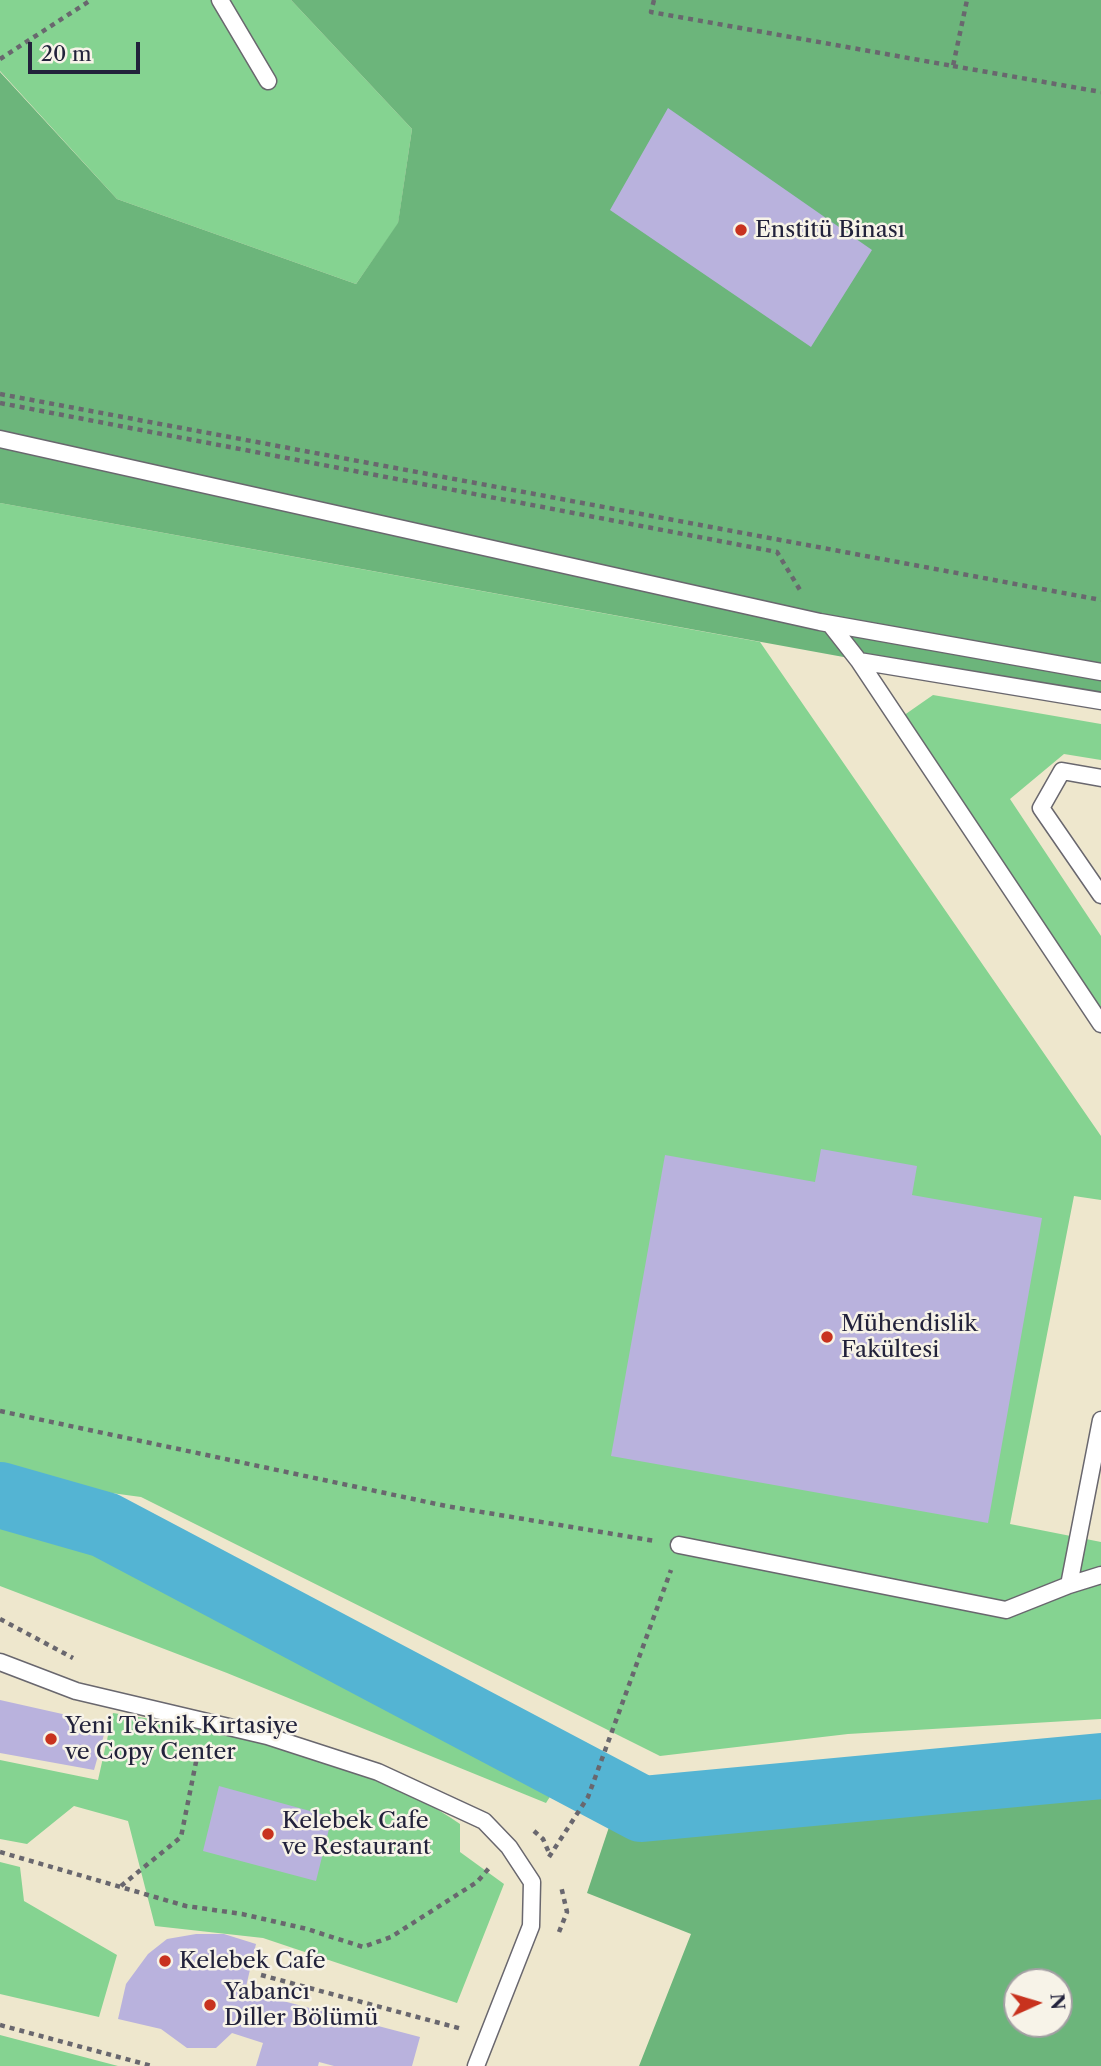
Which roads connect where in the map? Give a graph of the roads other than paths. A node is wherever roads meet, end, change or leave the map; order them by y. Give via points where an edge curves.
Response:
1 (220, 0) edge
2 (268, 81) dead end
3 (0, 439) edge
4 (825, 623) junction
5 (859, 661) junction
6 (1101, 672) edge
7 (1101, 701) edge
8 (1101, 778) edge
9 (1101, 895) edge
10 (1101, 1024) edge
11 (1101, 1420) edge
12 (679, 1545) road end
13 (1101, 1575) edge
14 (1069, 1585) junction
15 (0, 1662) edge
16 (476, 2066) edge

1 - 2 lane
3 - 4 lane
4 - 5 lane
4 - 6 lane
5 - 7 lane
5 - 10 lane
8 - 9 lane via 1062,771 1041,808
11 - 14 lane
12 - 14 lane via 1006,1610
13 - 14 lane
15 - 16 lane via 76,1691 267,1736 378,1772 484,1821 509,1847 532,1882 531,1926

